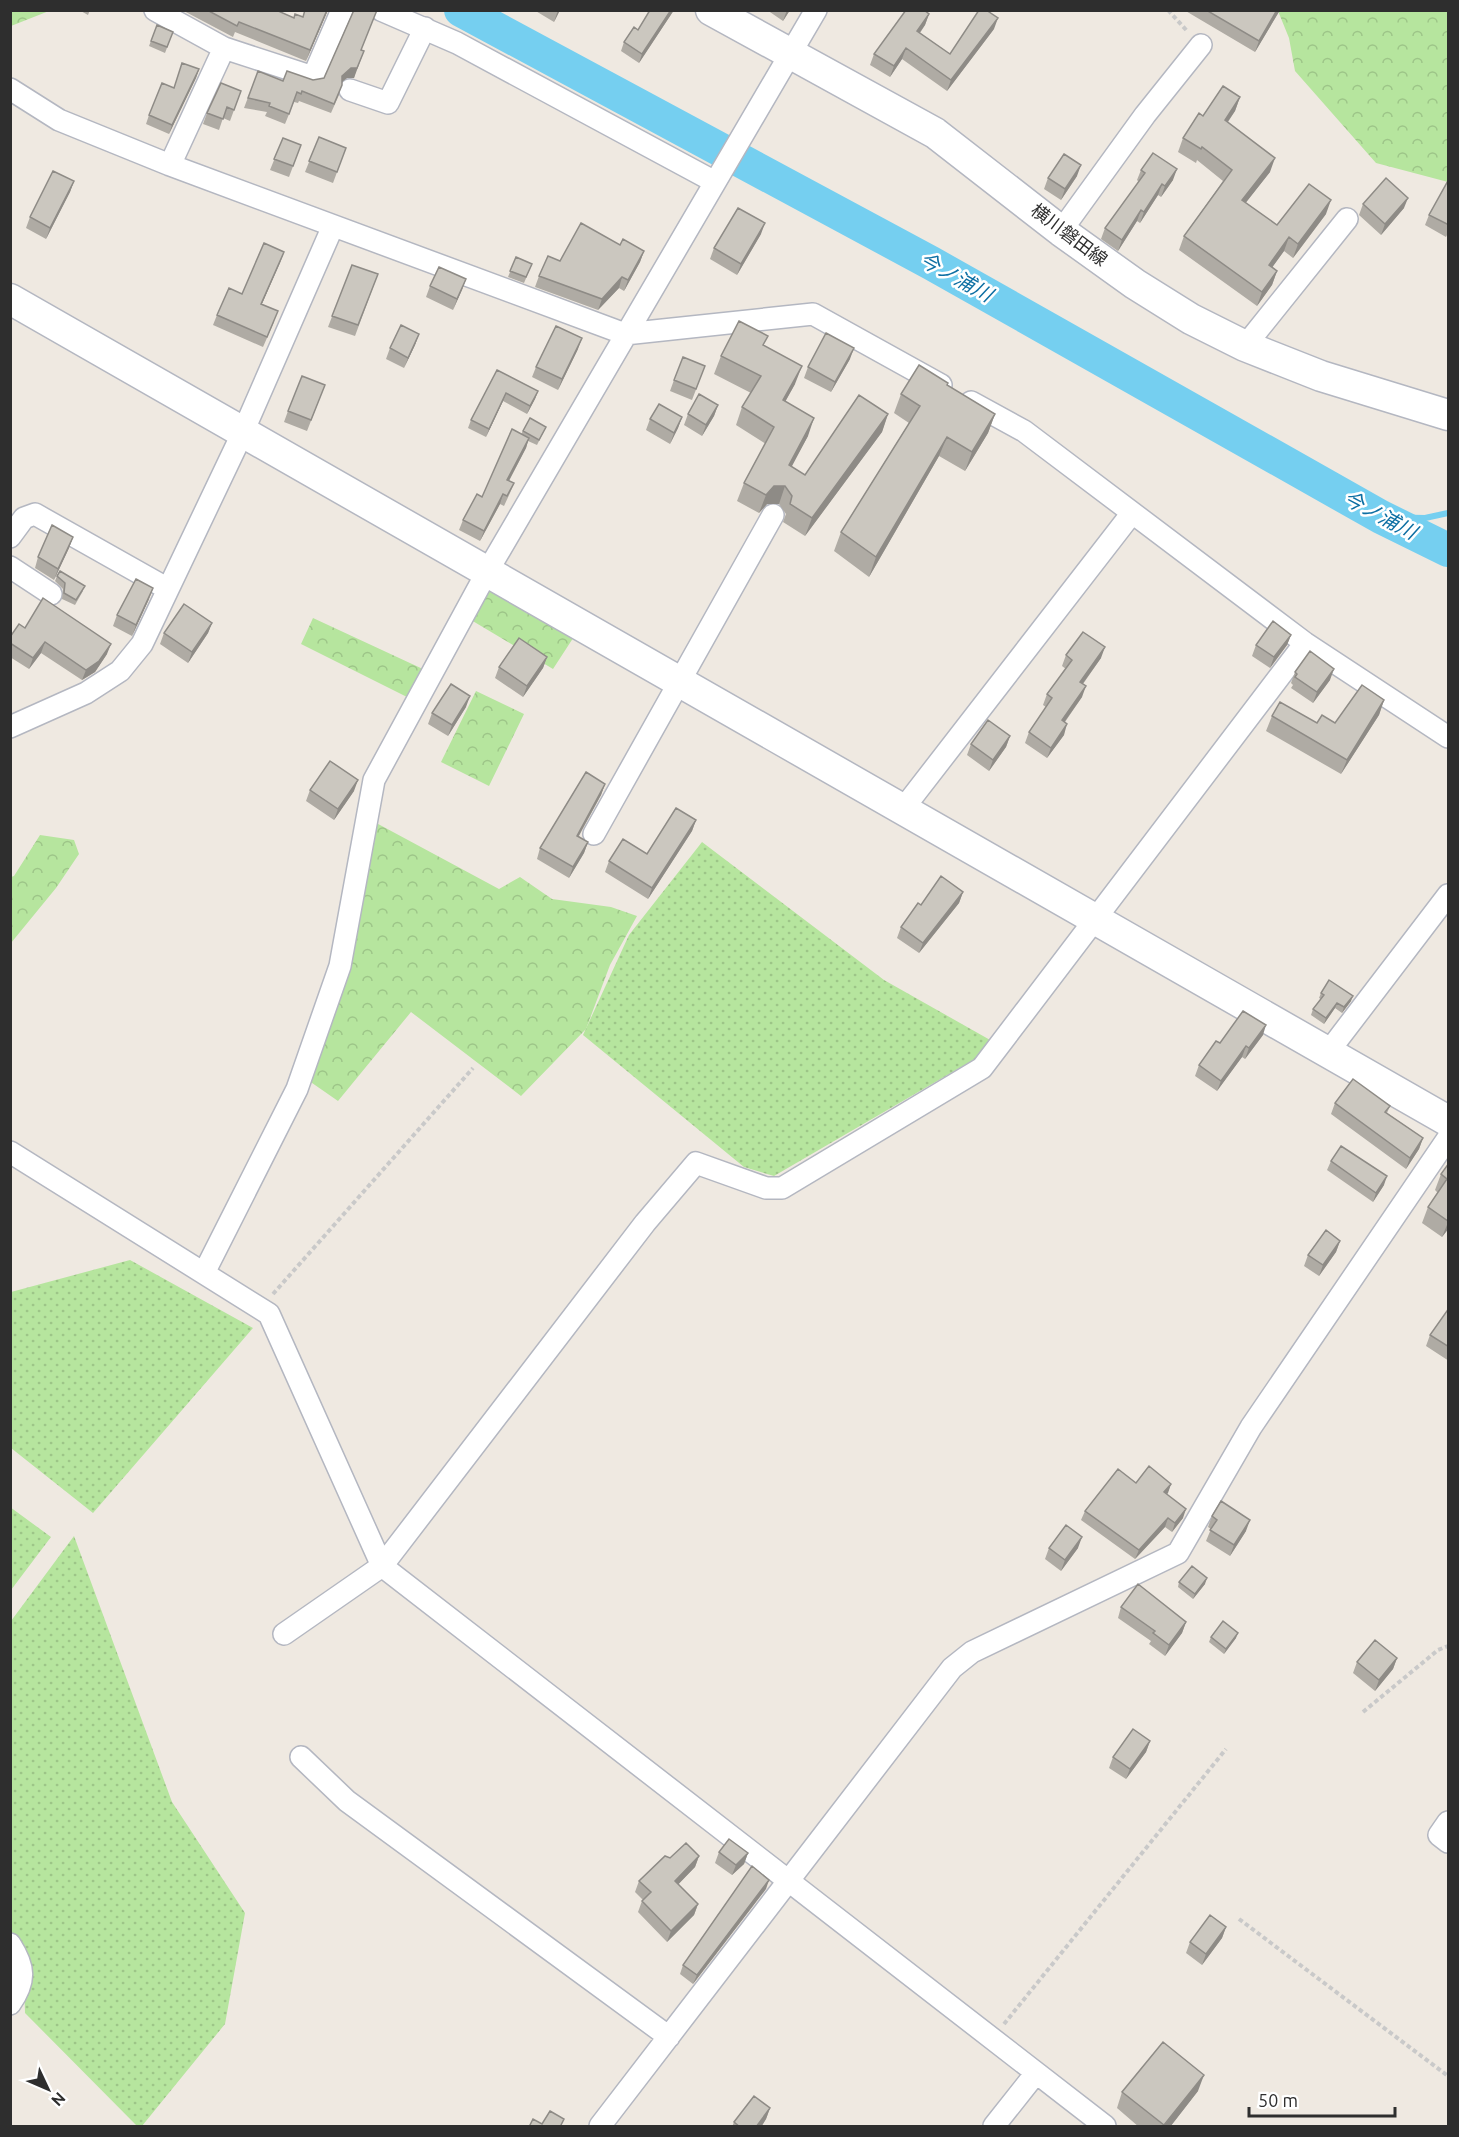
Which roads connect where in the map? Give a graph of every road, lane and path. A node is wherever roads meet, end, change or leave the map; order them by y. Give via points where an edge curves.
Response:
1 (155, 10) edge
2 (342, 10) edge
3 (381, 10) edge
4 (711, 10) edge
5 (816, 10) edge
6 (1168, 10) edge
7 (425, 28) junction
8 (1201, 45) joint
9 (224, 48) junction
10 (792, 54) junction
11 (10, 89) edge
12 (351, 90) dead end
13 (170, 165) junction
14 (716, 180) junction
15 (1347, 219) dead end
16 (333, 226) junction
17 (1061, 231) junction
18 (13, 305) edge
19 (625, 334) junction
20 (1245, 346) junction
21 (1449, 415) edge
22 (243, 432) junction
23 (1132, 513) junction
24 (772, 515) dead end
25 (10, 537) edge
26 (10, 567) edge
27 (487, 572) junction
28 (168, 589) junction
29 (51, 594) dead end
30 (1305, 643) junction
31 (680, 682) junction
32 (10, 727) edge
33 (1449, 736) edge
34 (903, 809) junction
35 (594, 834) dead end
36 (1449, 895) edge
37 (1097, 918) junction
38 (1329, 1051) junction
39 (473, 1068) dead end
40 (1449, 1121) edge
41 (1449, 1138) edge
42 (10, 1152) edge
43 (204, 1273) junction
44 (260, 1308) junction
45 (382, 1566) junction
46 (285, 1634) dead end
47 (1449, 1646) edge
48 (1363, 1712) dead end
49 (1226, 1749) dead end
50 (301, 1758) dead end
51 (1449, 1822) edge
52 (1449, 1842) edge
53 (789, 1881) junction
54 (1239, 1919) dead end
55 (10, 1944) edge
56 (10, 2004) edge
57 (669, 2037) junction
58 (992, 2039) junction
59 (1036, 2073) junction
60 (1449, 2076) edge
61 (600, 2127) edge
62 (994, 2127) edge
63 (1105, 2127) edge

1 - 9 street
2 - 9 street via 313,77
3 - 7 street
4 - 10 street, 横川磐田線
5 - 10 street
6 - 8 path
7 - 12 street via 388,103
7 - 14 street
8 - 17 street via 1144,114
9 - 13 street
10 - 14 street
10 - 17 street, 横川磐田線 via 935,133
11 - 13 street via 58,120
13 - 16 street
14 - 19 street
15 - 20 street
16 - 19 street
16 - 22 street
17 - 20 street, 横川磐田線 via 1134,284
18 - 22 street
19 - 23 street via 813,314 1024,431
19 - 27 street
20 - 21 street, 横川磐田線 via 1321,376
22 - 27 street
22 - 28 street
23 - 30 street
23 - 34 street
24 - 31 street
25 - 28 street via 24,518 35,514
26 - 29 street
27 - 31 street
27 - 43 street via 374,780 340,966 297,1089
28 - 32 street via 142,644 120,671 86,693
30 - 33 street
30 - 37 street
31 - 34 street
31 - 35 street
34 - 37 street
36 - 38 street
37 - 38 street
37 - 45 street via 982,1068 782,1188 766,1188 696,1163 645,1223
38 - 40 street
39 - 44 path
41 - 53 street via 1251,1427 1178,1553 972,1652 952,1668
42 - 43 street
43 - 44 street
44 - 45 street via 269,1314
45 - 46 street
45 - 53 street
47 - 48 path via 1438,1650
49 - 58 path
50 - 57 street via 347,1801
51 - 52 street via 1439,1835
53 - 57 street
53 - 58 street
54 - 60 path
55 - 56 street via 21,1960 24,1978
57 - 61 street
58 - 59 street
59 - 62 street
59 - 63 street

